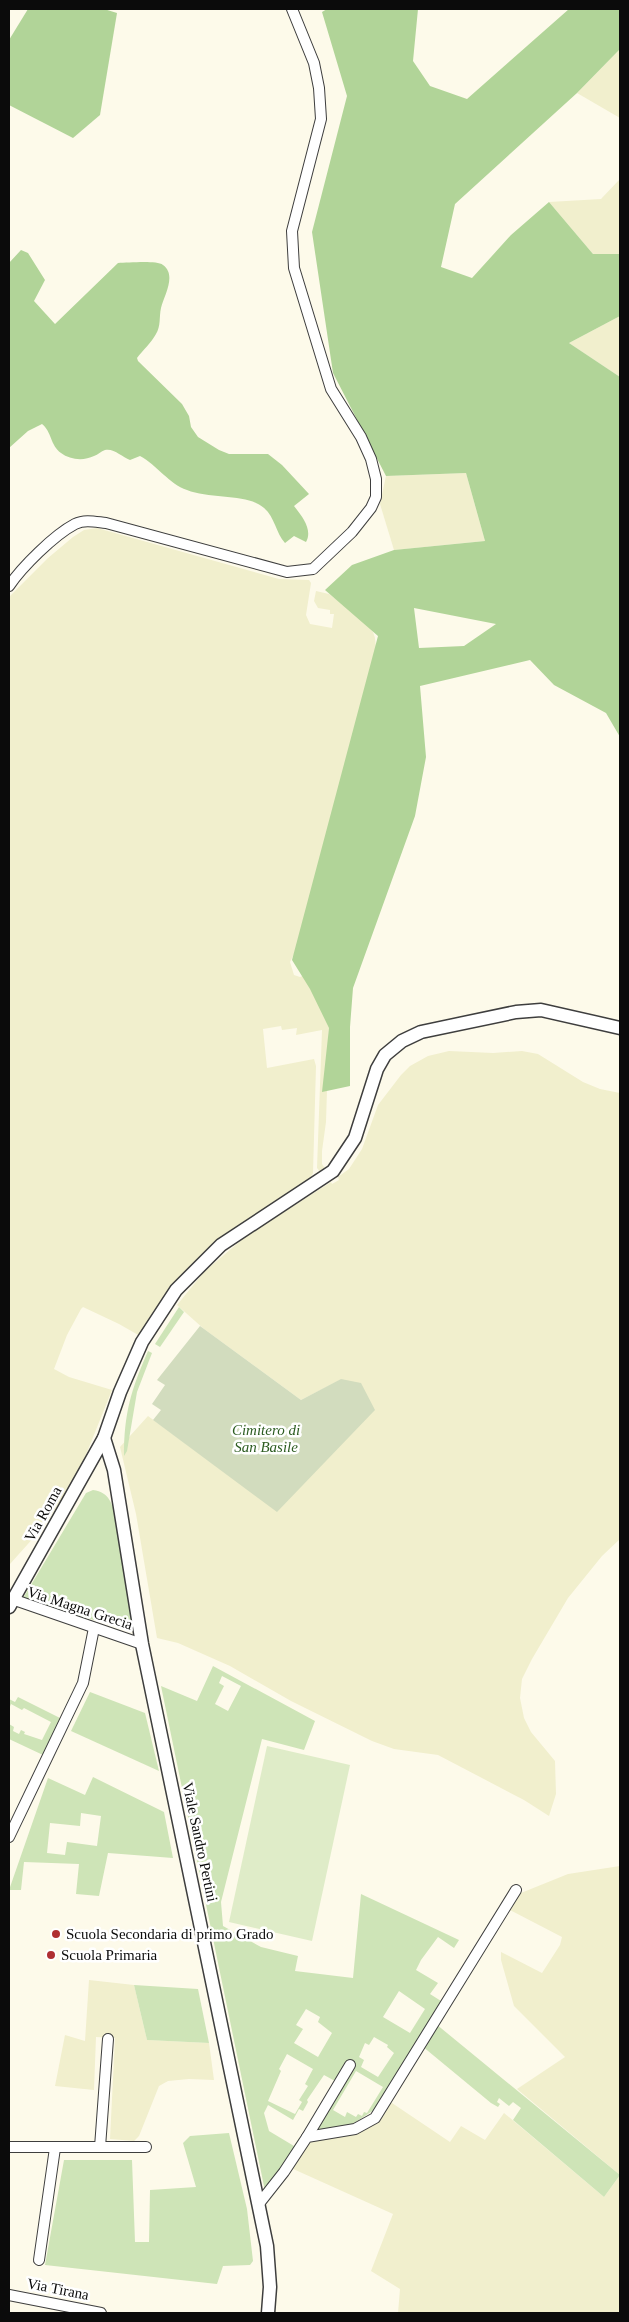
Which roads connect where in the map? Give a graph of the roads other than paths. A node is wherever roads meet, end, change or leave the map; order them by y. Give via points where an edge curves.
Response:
1 (292, 9) edge
2 (9, 586) edge
3 (620, 1028) edge
4 (104, 1438) junction
5 (10, 1602) edge
6 (94, 1628) junction
7 (142, 1644) junction
8 (9, 1837) edge
9 (516, 1890) dead end
10 (108, 2039) dead end
11 (350, 2065) dead end
12 (307, 2137) junction
13 (9, 2147) edge
14 (100, 2147) junction
15 (146, 2147) dead end
16 (55, 2148) junction
17 (258, 2205) junction
18 (38, 2260) dead end
19 (9, 2295) edge
20 (102, 2313) edge
21 (268, 2313) edge

1 - 2 street via 314,63 321,119 292,231 294,268 331,389 372,459 376,498 352,532 313,568 288,572 106,523 88,521 63,533 20,569
3 - 4 street, Via Roma via 541,1010 516,1012 421,1032 402,1041 381,1062 355,1138 333,1171 220,1245 176,1290 142,1342
4 - 5 street, Via Roma
4 - 7 street, Viale Sandro Pertini via 114,1470
5 - 6 street, Via Magna Grecia
6 - 7 street, Via Magna Grecia
6 - 8 street via 83,1683
7 - 17 street, Viale Sandro Pertini
9 - 12 street via 375,2118 355,2129
10 - 14 street
11 - 12 street
12 - 17 street
13 - 16 street
14 - 15 street
14 - 16 street
16 - 18 street
17 - 21 street, Viale Sandro Pertini via 267,2246
19 - 20 street, Via Tirana

